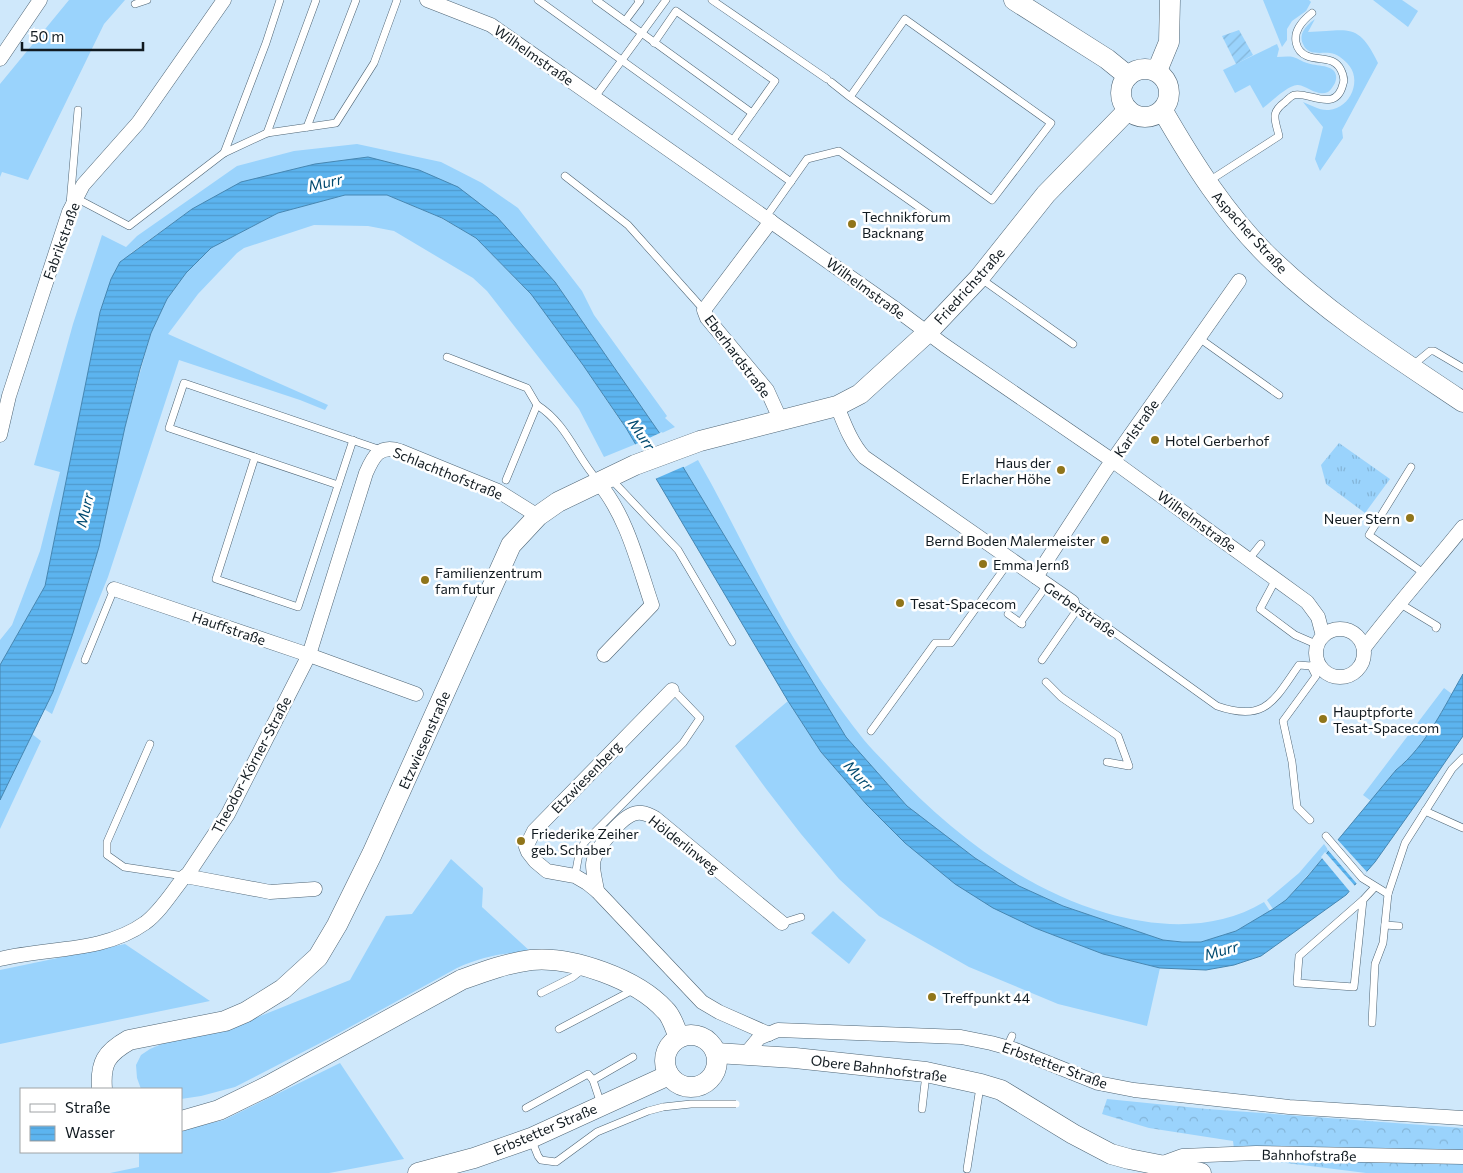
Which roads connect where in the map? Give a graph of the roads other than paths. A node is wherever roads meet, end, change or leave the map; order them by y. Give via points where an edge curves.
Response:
1 (40, 0) edge
2 (147, 0) edge
3 (224, 0) edge
4 (280, 0) edge
5 (316, 0) edge
6 (356, 0) edge
7 (397, 0) edge
8 (538, 0) edge
9 (596, 0) edge
10 (638, 0) edge
11 (666, 0) edge
12 (712, 0) edge
13 (1014, 0) edge
14 (1170, 0) edge
15 (431, 1) edge
16 (135, 4) dead end
17 (1312, 12) dead end
18 (625, 22) junction
19 (642, 33) junction
20 (654, 43) junction
21 (0, 59) edge
22 (621, 60) junction
23 (1157, 71) junction
24 (1128, 76) junction
25 (595, 97) junction
26 (850, 97) junction
27 (78, 110) dead end
28 (1128, 110) junction
29 (1163, 110) junction
30 (752, 113) junction
31 (307, 127) junction
32 (267, 133) junction
33 (733, 140) junction
34 (224, 153) junction
35 (565, 176) dead end
36 (791, 182) junction
37 (1207, 182) junction
38 (76, 198) junction
39 (69, 212) junction
40 (930, 215) dead end
41 (768, 219) junction
42 (979, 278) junction
43 (1239, 281) dead end
44 (704, 310) junction
45 (927, 333) junction
46 (1198, 338) junction
47 (1073, 344) dead end
48 (447, 357) dead end
49 (1410, 367) junction
50 (1463, 368) edge
51 (1278, 395) dead end
52 (1463, 402) edge
53 (537, 406) junction
54 (838, 406) junction
55 (781, 421) junction
56 (0, 434) edge
57 (353, 440) junction
58 (382, 450) junction
59 (255, 457) junction
60 (1113, 460) junction
61 (1411, 467) dead end
62 (606, 478) junction
63 (506, 480) dead end
64 (338, 485) junction
65 (538, 516) junction
66 (1463, 527) edge
67 (1260, 544) dead end
68 (1249, 559) junction
69 (1011, 560) junction
70 (1425, 574) junction
71 (1276, 579) junction
72 (1041, 581) junction
73 (114, 589) joint
74 (1398, 603) junction
75 (1076, 605) junction
76 (1008, 614) dead end
77 (1436, 628) dead end
78 (1320, 641) junction
79 (732, 642) dead end
80 (1364, 648) junction
81 (309, 655) junction
82 (604, 655) dead end
83 (86, 660) dead end
84 (1042, 660) dead end
85 (1314, 664) junction
86 (1046, 682) dead end
87 (675, 692) joint
88 (416, 694) dead end
89 (894, 699) junction
90 (901, 704) dead end
91 (871, 731) dead end
92 (150, 744) dead end
93 (1463, 758) edge
94 (1107, 762) dead end
95 (1425, 811) junction
96 (1310, 820) dead end
97 (1463, 828) edge
98 (1326, 836) dead end
99 (575, 876) junction
100 (186, 877) junction
101 (1375, 886) junction
102 (315, 889) dead end
103 (598, 892) junction
104 (1388, 894) junction
105 (1363, 900) junction
106 (800, 917) dead end
107 (782, 924) joint
108 (1385, 925) junction
109 (1400, 926) dead end
110 (0, 959) edge
111 (588, 966) junction
112 (636, 988) junction
113 (541, 993) dead end
114 (1372, 1023) dead end
115 (558, 1029) dead end
116 (769, 1034) junction
117 (679, 1037) junction
118 (716, 1052) junction
119 (745, 1055) junction
120 (633, 1056) dead end
121 (926, 1072) junction
122 (669, 1075) junction
123 (593, 1080) junction
124 (981, 1084) junction
125 (102, 1088) edge
126 (736, 1104) dead end
127 (601, 1106) junction
128 (526, 1108) dead end
129 (922, 1109) dead end
130 (1463, 1118) edge
131 (182, 1121) edge
132 (531, 1138) junction
133 (1463, 1158) edge
134 (1157, 1165) junction
135 (967, 1169) dead end
136 (418, 1173) edge
137 (1202, 1173) edge

1 - 21 street
2 - 16 lane
3 - 38 street, Fabrikstraße via 148,108 83,184
4 - 34 lane
5 - 32 lane
6 - 31 lane
7 - 31 lane via 374,63 336,123
8 - 22 lane
9 - 18 lane
10 - 18 lane via 640,2
11 - 19 lane
12 - 26 lane
13 - 24 street
14 - 23 street via 1169,42
15 - 25 street, Wilhelmstraße via 491,25
17 - 37 lane via 1299,26 1296,45 1305,55 1336,63 1344,76 1341,91 1336,97 1322,101 1293,95 1276,108 1274,115 1279,136
18 - 19 lane
19 - 20 lane
19 - 22 lane
20 - 30 lane
20 - 30 lane via 676,11 775,81
22 - 25 lane
22 - 33 lane
23 - 24 street via 1143,68
23 - 29 street via 1169,89
24 - 28 street via 1121,96
25 - 41 street, Wilhelmstraße
26 - 26 lane via 992,200 1051,123 905,20
27 - 39 lane
28 - 29 street via 1143,117
28 - 42 street, Friedrichstraße via 1046,194
29 - 37 street, Aspacher Straße
30 - 33 lane
31 - 32 lane
32 - 34 lane
33 - 36 lane
34 - 38 lane via 130,226
35 - 44 lane via 628,225
36 - 40 lane via 807,159 839,151
36 - 41 lane
37 - 49 street, Aspacher Straße via 1268,256 1350,326
38 - 39 street, Fabrikstraße
39 - 56 street, Fabrikstraße via 9,396
41 - 44 street, Eberhardstraße
41 - 45 street, Wilhelmstraße
42 - 45 street, Friedrichstraße
42 - 47 lane
43 - 46 street, Karlstraße
44 - 55 street, Eberhardstraße via 707,318 768,390
45 - 54 street, Friedrichstraße via 860,394
45 - 60 street, Wilhelmstraße
46 - 51 lane
46 - 60 street, Karlstraße
48 - 53 lane via 527,388
49 - 50 lane via 1430,351
49 - 52 street, Aspacher Straße
53 - 62 lane via 566,431 586,468
53 - 63 lane
54 - 55 street, Friedrichstraße
54 - 69 street, Gerberstraße via 858,452
55 - 62 street, Etzwiesenstraße via 700,441
57 - 58 lane
57 - 59 lane via 184,382 169,428
57 - 64 lane
58 - 65 street, Schlachthofstraße via 400,450 498,491
58 - 81 street, Theodor-Körner-Straße via 374,457 366,473 350,535
59 - 64 lane
59 - 64 lane via 216,579 298,607
60 - 68 street, Wilhelmstraße
60 - 72 street, Karlstraße
61 - 70 lane via 1369,535
62 - 65 street, Etzwiesenstraße
62 - 79 lane via 678,550
62 - 82 street via 609,494 625,527 652,605
65 - 125 street, Etzwiesenstraße via 511,545 372,854 318,957 283,988 246,1012 225,1021 129,1040 115,1048 103,1066
66 - 70 street
67 - 68 lane
68 - 71 street, Wilhelmstraße
69 - 72 street, Gerberstraße
69 - 89 lane via 951,643 934,643
70 - 74 street
71 - 78 street, Wilhelmstraße via 1307,602 1318,617
71 - 78 lane via 1260,609 1295,635
72 - 75 street, Gerberstraße
72 - 76 lane via 1021,623
73 - 81 street, Hauffstraße
73 - 83 lane, Hauffstraße
74 - 77 lane
74 - 80 street
75 - 84 lane
75 - 85 lane, Gerberstraße via 1217,706 1230,711 1265,708 1299,665
78 - 80 street via 1333,630 1348,630 1360,639
78 - 85 street
80 - 85 street via 1362,664 1351,675 1336,677
81 - 88 street, Hauffstraße via 372,674
81 - 100 street, Theodor-Körner-Straße via 228,814
85 - 96 lane via 1316,676 1283,720 1297,806
86 - 94 lane via 1099,726 1118,736 1129,766
87 - 99 lane, Etzwiesenberg via 700,718 682,743 584,843
87 - 99 street, Etzwiesenberg via 534,831 528,842 528,852 547,871
89 - 90 lane
89 - 91 lane
92 - 100 lane via 107,842 106,855 124,867
93 - 95 lane via 1452,768
95 - 97 lane
95 - 104 lane via 1405,843
98 - 101 lane via 1362,878
99 - 103 street, Etzwiesenberg
100 - 102 street via 270,892
100 - 110 street, Theodor-Körner-Straße via 146,922 120,937 91,945
101 - 104 lane
101 - 105 lane
103 - 107 street, Hölderlinweg via 593,864 596,853 625,819 643,812 661,823
103 - 116 street, Etzwiesenberg via 702,1002
104 - 108 lane
105 - 105 lane via 1299,956 1297,983 1354,987
106 - 107 lane
108 - 109 lane
108 - 114 lane via 1383,943 1375,964
111 - 112 street
111 - 113 lane
111 - 131 street via 532,960 494,968 461,980 268,1086 219,1110
112 - 115 lane
112 - 117 street via 667,1011
116 - 119 street via 760,1038
116 - 130 street, Erbstetter Straße via 778,1030 1010,1042 1098,1083 1134,1090 1289,1107
117 - 118 street via 697,1035 705,1038
117 - 122 street via 665,1057
118 - 119 street
118 - 122 street via 715,1070 701,1086 684,1086
119 - 121 street, Obere Bahnhofstraße
120 - 123 lane
121 - 124 street, Obere Bahnhofstraße
121 - 129 lane
122 - 127 street, Erbstetter Straße
123 - 127 lane
123 - 128 lane via 588,1074 554,1096
124 - 134 street, Obere Bahnhofstraße via 1001,1090 1111,1154
124 - 135 lane
126 - 132 lane, bridge via 691,1104 648,1111 597,1132 556,1162 541,1160
127 - 132 street, Erbstetter Straße
132 - 136 street, Erbstetter Straße
133 - 134 street, Bahnhofstraße via 1256,1153 1182,1156
134 - 137 street, Obere Bahnhofstraße

